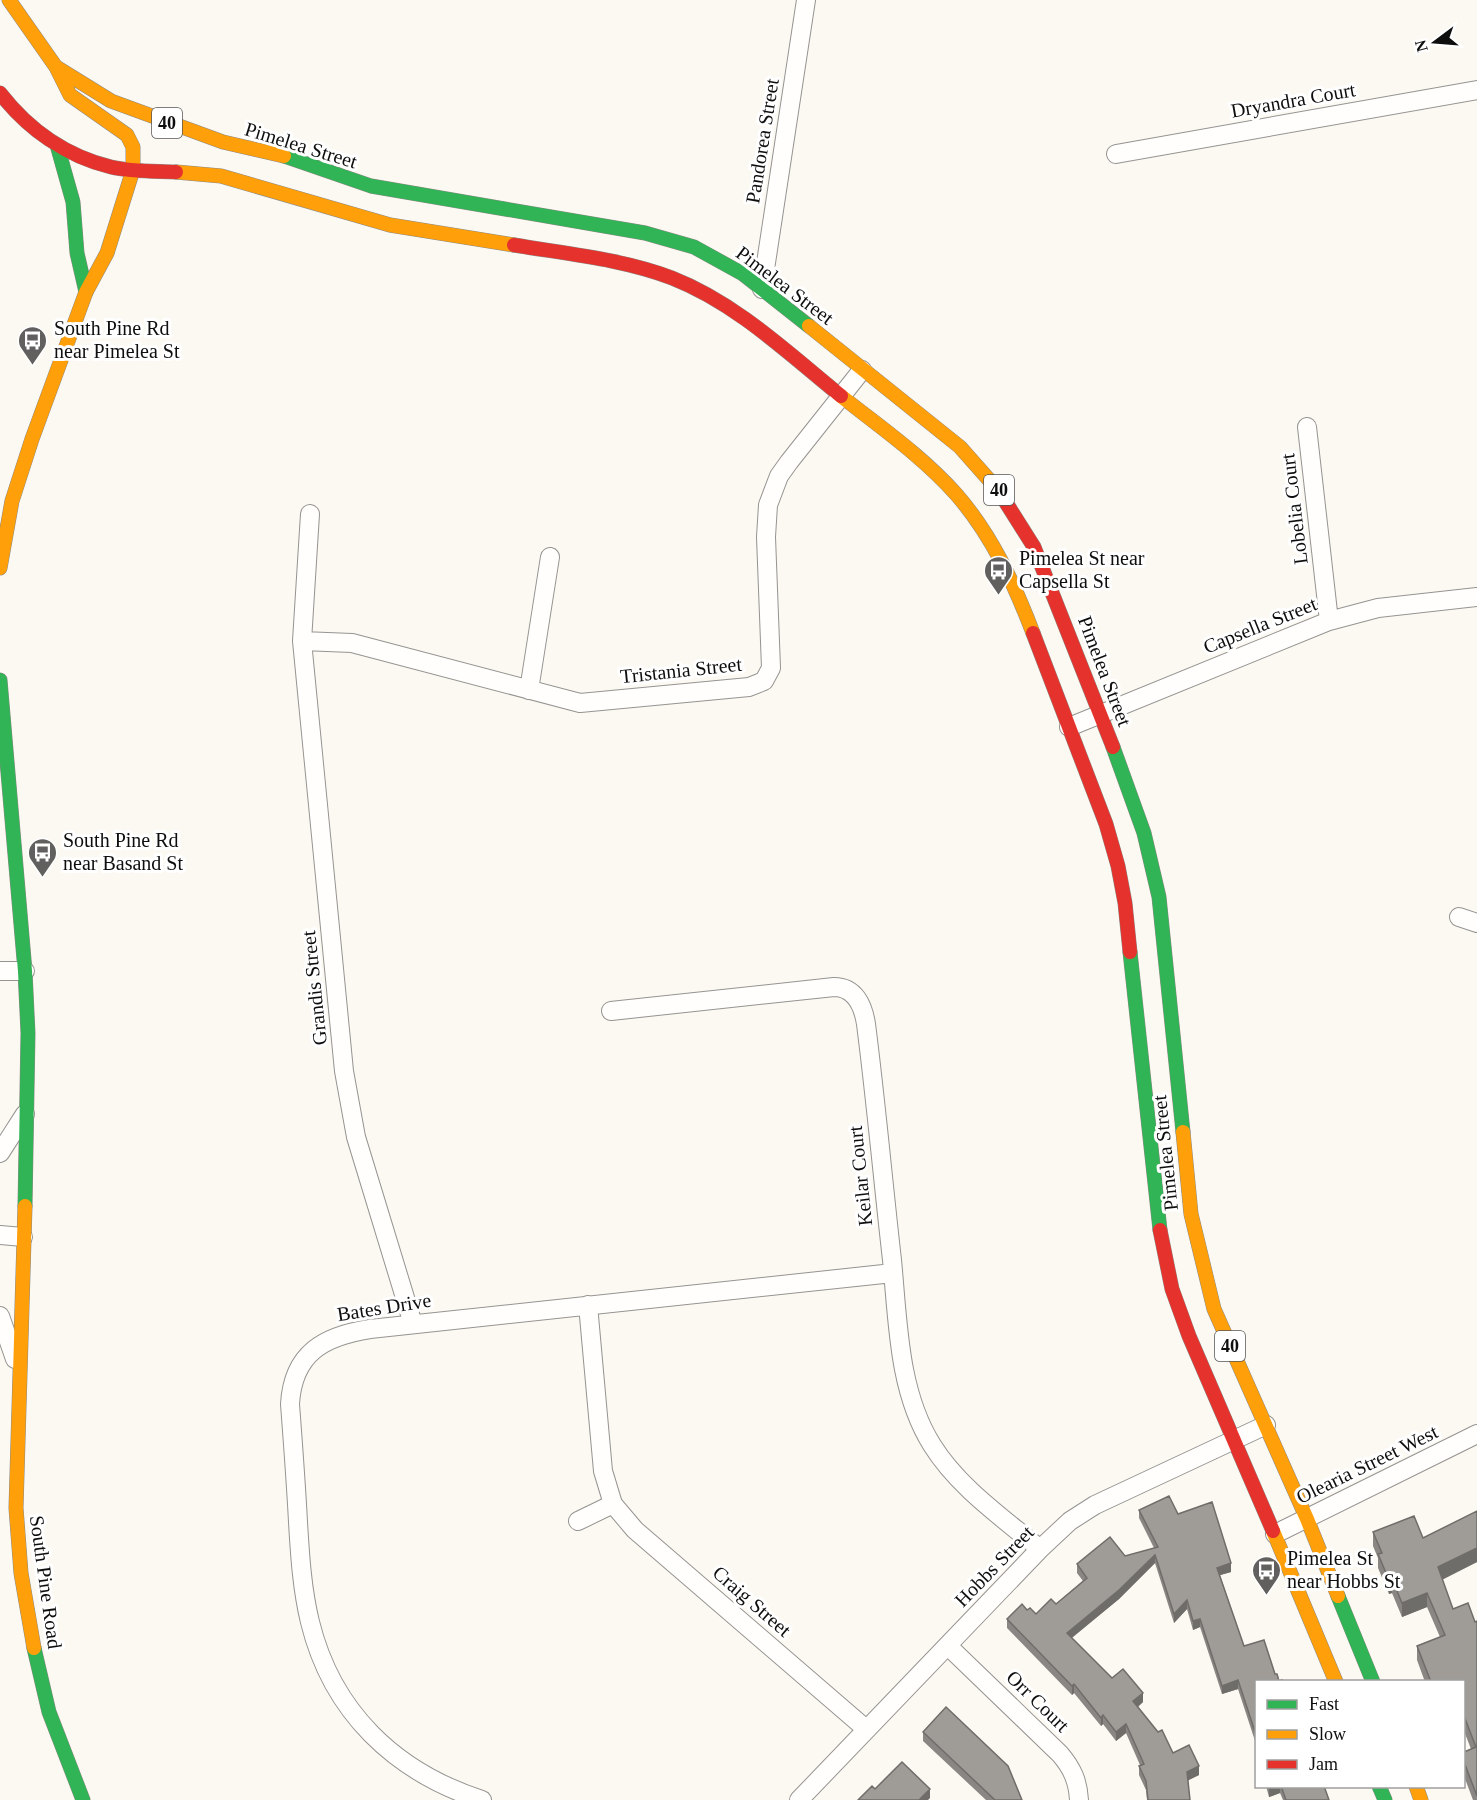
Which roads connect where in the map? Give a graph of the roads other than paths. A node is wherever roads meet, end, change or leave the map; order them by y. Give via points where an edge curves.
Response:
1 (9, 0) edge
2 (806, 0) edge
3 (56, 67) junction
4 (1477, 90) edge
5 (0, 93) edge
6 (57, 145) junction
7 (1116, 154) dead end
8 (133, 170) junction
9 (762, 289) junction
10 (86, 292) junction
11 (862, 370) junction
12 (842, 396) junction
13 (1307, 427) dead end
14 (310, 514) dead end
15 (550, 557) dead end
16 (0, 568) edge
17 (1477, 597) edge
18 (1329, 621) junction
19 (302, 641) junction
20 (0, 680) edge
21 (529, 690) junction
22 (1101, 713) junction
23 (1069, 727) junction
24 (1459, 917) dead end
25 (1477, 923) edge
26 (0, 971) edge
27 (25, 971) junction
28 (611, 1011) dead end
29 (26, 1112) junction
30 (0, 1153) edge
31 (0, 1235) edge
32 (23, 1237) junction
33 (893, 1273) junction
34 (588, 1305) junction
35 (0, 1316) edge
36 (413, 1324) junction
37 (21, 1381) junction
38 (1266, 1425) junction
39 (1477, 1434) edge
40 (1235, 1440) junction
41 (613, 1504) junction
42 (1307, 1519) junction
43 (578, 1521) dead end
44 (1275, 1534) junction
45 (1040, 1549) junction
46 (948, 1646) junction
47 (1335, 1680) edge
48 (1372, 1680) edge
49 (866, 1729) junction
50 (83, 1800) edge
51 (482, 1800) edge
52 (799, 1800) edge
53 (1079, 1800) edge

1 - 3 main road, 40
2 - 9 street, Pandorea Street
3 - 8 main road via 70,95 127,135 133,147
3 - 9 main road, Pimelea Street / 40 via 111,101 223,142 287,157 371,186 671,240 713,256
4 - 7 street, Dryandra Court
5 - 6 main road, 40 via 28,124
6 - 8 main road, 40 via 93,161
6 - 10 main road via 73,202 77,253
8 - 10 main road via 107,253
8 - 12 main road, Pimelea Street / 40 via 221,176 390,225 649,269 725,304
9 - 11 main road, Pimelea Street / 40
10 - 16 main road via 12,501
11 - 12 street, Tristania Street
11 - 22 main road, Pimelea Street / 40 via 960,447 995,485 1034,547
12 - 21 street, Tristania Street via 784,470 768,505 771,668 764,681 749,687 580,703
12 - 23 main road, Pimelea Street / 40 via 931,468 987,535 1016,589
13 - 18 street, Lobelia Court
14 - 19 street, Grandis Street
15 - 21 street
17 - 18 street, Capsella Street via 1378,608
18 - 22 street, Capsella Street
19 - 21 street, Tristania Street via 352,643
19 - 36 street, Grandis Street via 346,1082 356,1137
20 - 27 main road, South Pine Road
22 - 23 street, Capsella Street
22 - 38 main road, Pimelea Street / 40 via 1144,833 1159,897 1186,1171 1201,1265 1214,1309
23 - 40 main road, Pimelea Street / 40 via 1106,824 1122,885 1158,1222 1166,1264 1182,1319
24 - 25 street
26 - 27 street
27 - 29 main road, South Pine Road
28 - 33 street, Keilar Court via 834,987 853,993 864,1014
29 - 30 street
29 - 32 main road, South Pine Road
31 - 32 street
32 - 37 main road, South Pine Road
33 - 34 street, Bates Drive
33 - 45 street, Keilar Court via 904,1368 926,1435 946,1465
34 - 36 street, Bates Drive
34 - 41 street, Craig Street via 603,1471
35 - 37 street
36 - 51 street, Bates Drive via 357,1331 326,1341 312,1351 295,1377 290,1404 304,1592 310,1623 327,1670 366,1729 419,1773
37 - 50 main road, South Pine Road via 16,1508 21,1573 30,1632 50,1712
38 - 40 street, Hobbs Street
38 - 42 main road, Pimelea Street / 40
39 - 42 street, Olearia Street West
40 - 44 main road, Pimelea Street / 40
40 - 45 street, Hobbs Street via 1085,1511
41 - 43 street
41 - 49 street, Craig Street via 635,1530
42 - 44 street, Olearia Street West
42 - 48 main road, Pimelea Street / 40
44 - 47 main road, Pimelea Street / 40
45 - 46 street, Hobbs Street
46 - 49 street, Hobbs Street
46 - 53 street, Orr Court via 1060,1754 1072,1769
49 - 52 street, Hobbs Street

